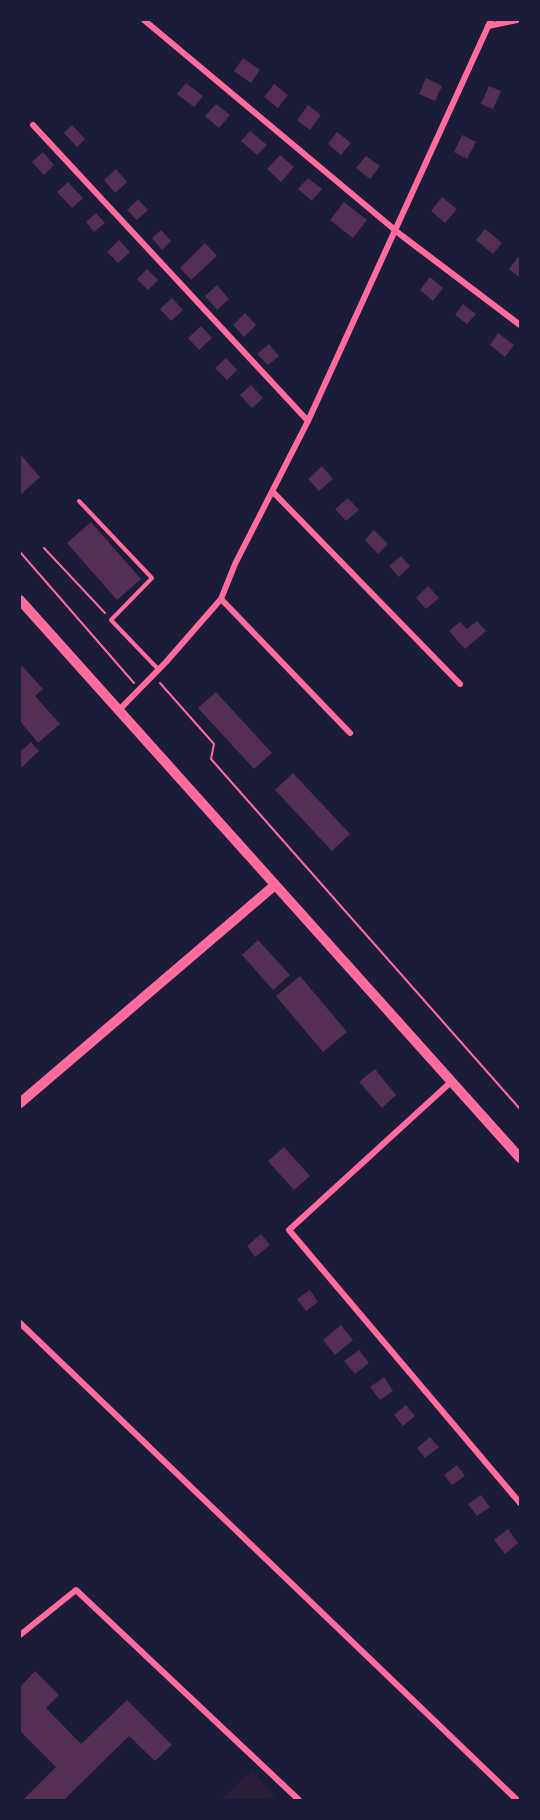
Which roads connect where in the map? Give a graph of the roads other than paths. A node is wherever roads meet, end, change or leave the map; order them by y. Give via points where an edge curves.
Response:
1 (144, 20) edge
2 (518, 20) edge
3 (489, 23) edge
4 (33, 125) dead end
5 (394, 228) junction
6 (520, 325) edge
7 (308, 421) junction
8 (273, 492) junction
9 (79, 501) dead end
10 (221, 599) junction
11 (20, 600) edge
12 (159, 669) junction
13 (460, 684) dead end
14 (119, 710) junction
15 (350, 733) dead end
16 (275, 885) junction
17 (452, 1081) junction
18 (20, 1103) edge
19 (520, 1158) edge
20 (20, 1323) edge
21 (520, 1503) edge
22 (20, 1635) edge
23 (299, 1800) edge
24 (517, 1800) edge

1 - 5 street
2 - 3 street
3 - 5 street
4 - 7 street
5 - 6 street
5 - 7 street
7 - 8 street
8 - 10 street
8 - 13 street
9 - 12 lane via 152,578 111,620
10 - 12 street
10 - 15 street
11 - 14 street
12 - 14 street
14 - 16 street
16 - 17 street
16 - 18 street
17 - 19 street
17 - 21 street via 289,1230
20 - 24 street
22 - 23 street via 76,1590

